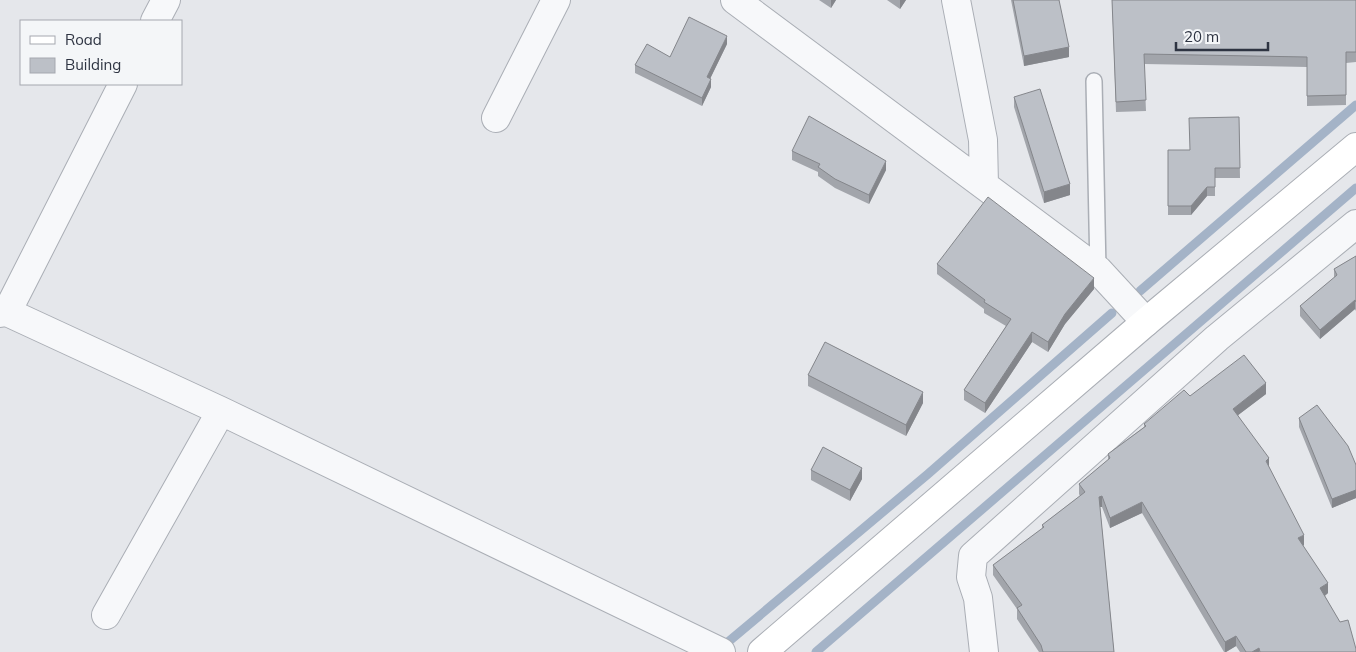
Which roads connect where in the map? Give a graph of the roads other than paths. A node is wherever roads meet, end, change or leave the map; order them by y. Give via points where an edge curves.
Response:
1 (166, 0) edge
2 (556, 0) edge
3 (735, 0) edge
4 (956, 0) edge
5 (156, 20) edge
6 (1094, 82) dead end
7 (122, 85) edge
8 (496, 118) dead end
9 (1356, 147) edge
10 (984, 185) junction
11 (1356, 224) edge
12 (1098, 270) junction
13 (4, 312) edge
14 (1146, 322) junction
15 (221, 411) junction
16 (106, 615) dead end
17 (721, 652) edge
18 (762, 652) edge
19 (984, 652) edge

1 - 5 street
2 - 8 street
3 - 10 street
4 - 10 street via 983,140
6 - 12 lane
7 - 13 street
9 - 14 street
10 - 12 street
11 - 19 street via 1217,338 973,556 971,577 978,598
12 - 14 street
13 - 15 street
14 - 18 street
15 - 16 street
15 - 17 street

